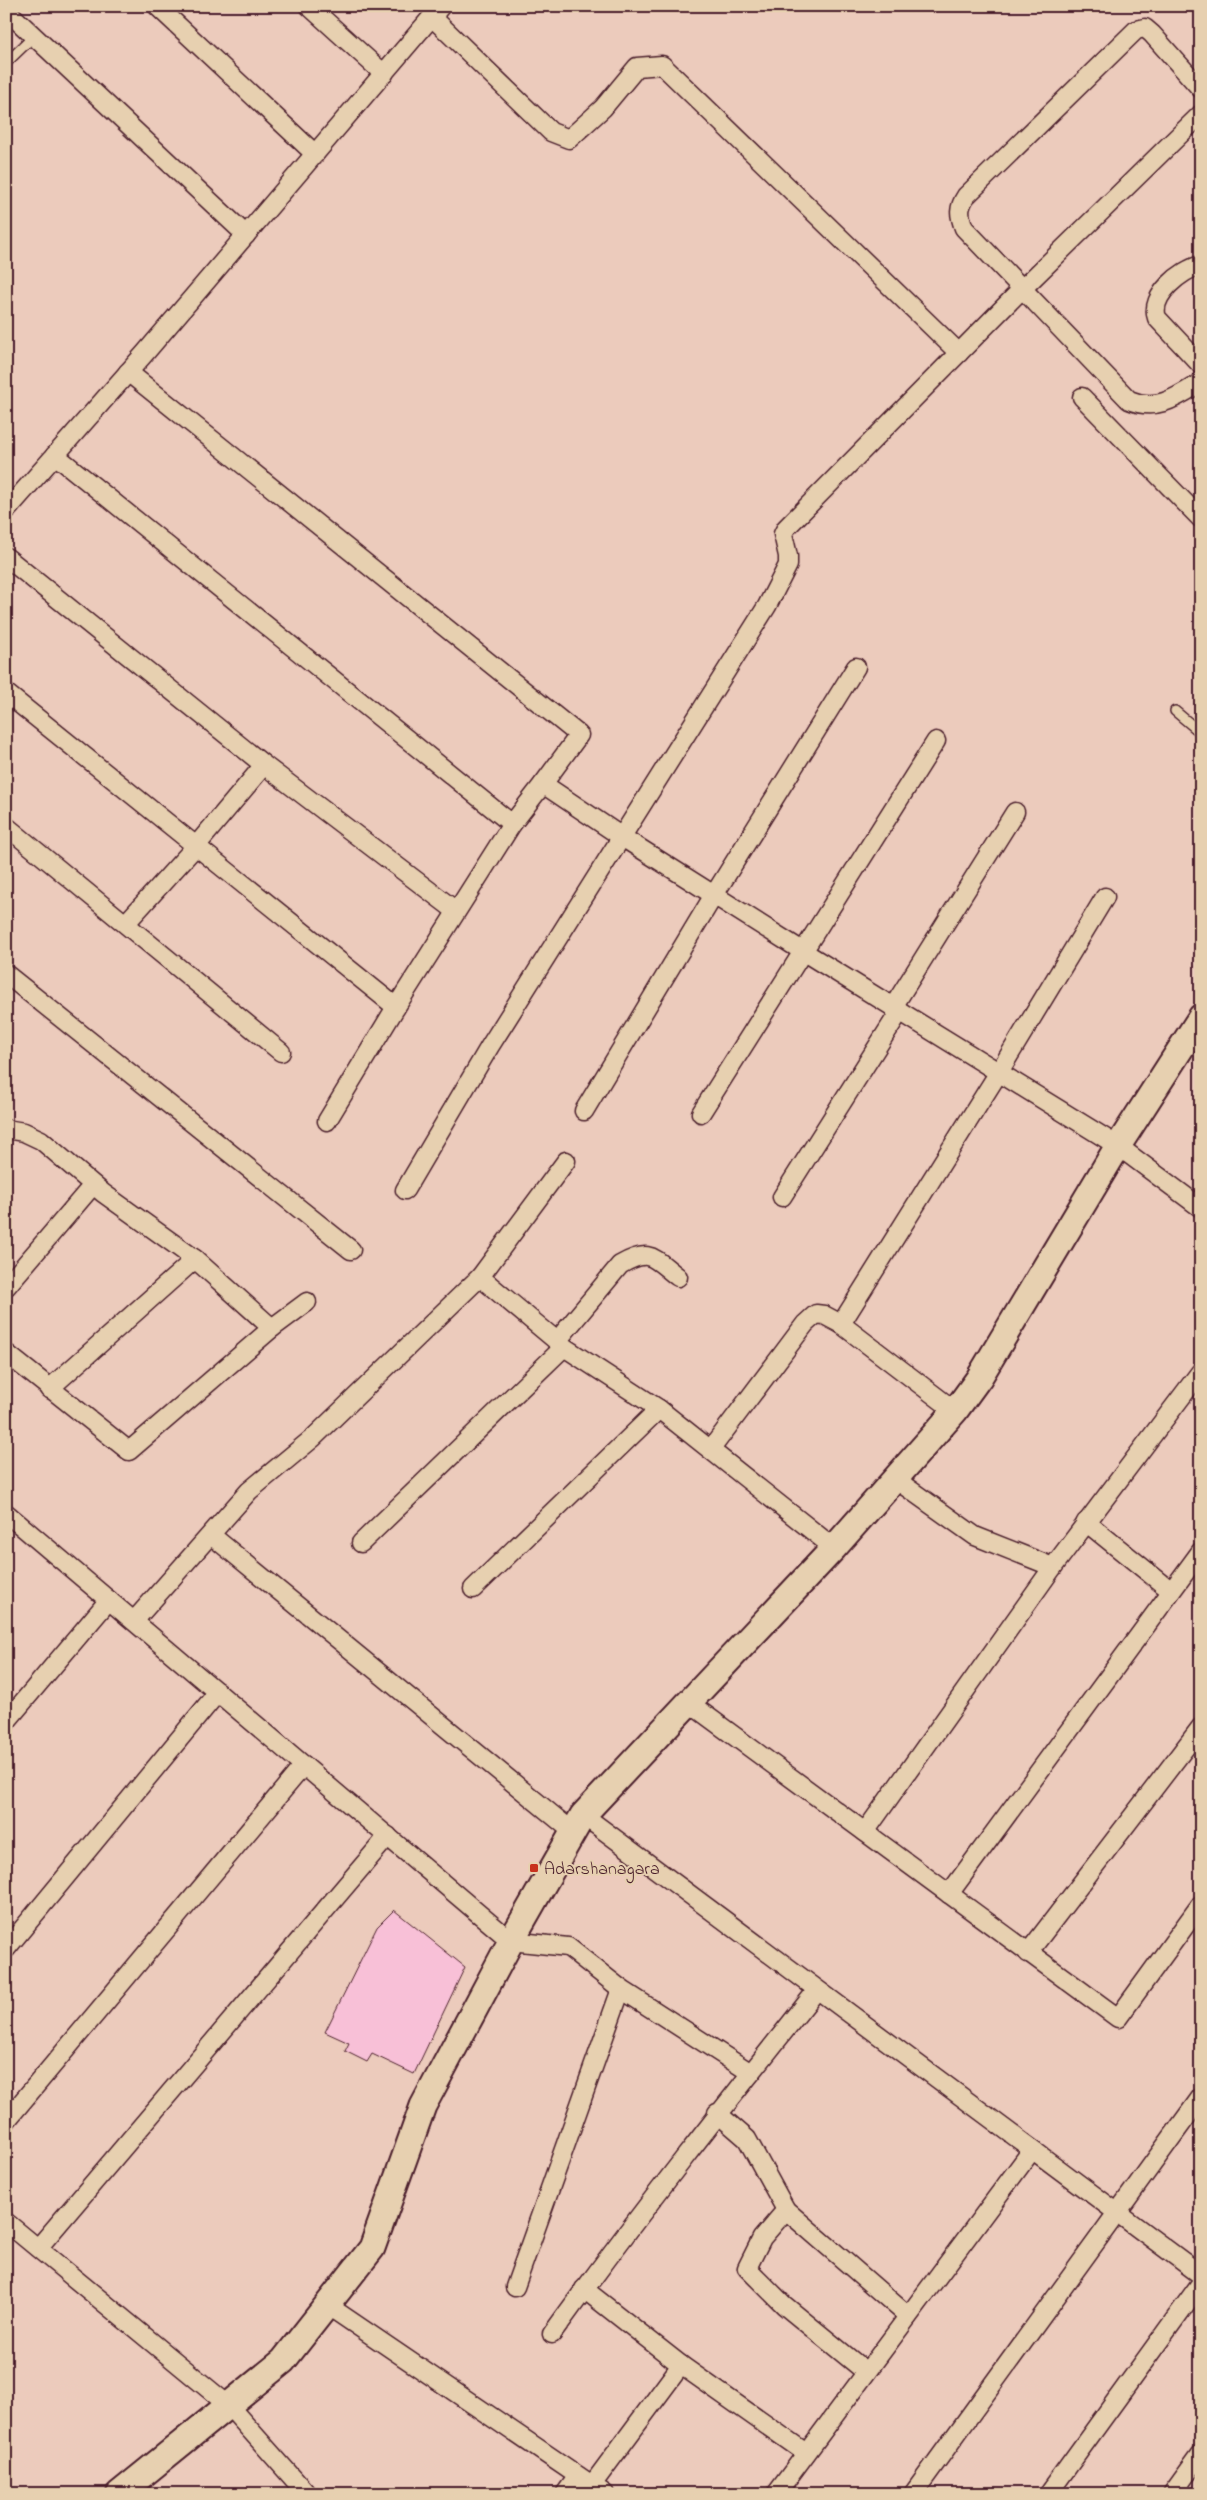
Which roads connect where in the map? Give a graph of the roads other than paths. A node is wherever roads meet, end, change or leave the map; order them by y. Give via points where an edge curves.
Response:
1 (157, 6) edge
2 (309, 6) edge
3 (6, 10) edge
4 (437, 12) edge
5 (33, 37) junction
6 (6, 63) edge
7 (384, 74) junction
8 (1201, 89) edge
9 (1201, 114) edge
10 (315, 154) junction
11 (246, 235) junction
12 (1201, 265) edge
13 (1021, 290) junction
14 (959, 353) junction
15 (1201, 365) edge
16 (128, 372) junction
17 (1201, 382) edge
18 (1082, 397) dead end
19 (55, 455) junction
20 (6, 510) edge
21 (1201, 519) edge
22 (6, 557) edge
23 (856, 666) dead end
24 (6, 693) edge
25 (1175, 711) dead end
26 (1201, 733) edge
27 (936, 741) dead end
28 (264, 765) junction
29 (543, 784) junction
30 (1015, 812) dead end
31 (512, 824) junction
32 (6, 826) edge
33 (622, 838) junction
34 (196, 846) junction
35 (714, 895) junction
36 (1105, 897) dead end
37 (456, 911) junction
38 (126, 923) junction
39 (804, 952) junction
40 (6, 974) edge
41 (396, 1007) junction
42 (897, 1009) junction
43 (1201, 1017) edge
44 (282, 1052) dead end
45 (999, 1072) junction
46 (584, 1111) dead end
47 (701, 1113) dead end
48 (326, 1121) dead end
49 (6, 1129) edge
50 (1118, 1146) junction
51 (566, 1161) dead end
52 (93, 1185) junction
53 (405, 1190) dead end
54 (782, 1197) dead end
55 (1201, 1208) edge
56 (351, 1250) dead end
57 (195, 1259) junction
58 (480, 1277) junction
59 (678, 1277) dead end
60 (6, 1287) edge
61 (308, 1302) dead end
62 (841, 1324) junction
63 (272, 1328) junction
64 (561, 1344) junction
65 (6, 1353) edge
66 (1201, 1371) edge
67 (49, 1389) junction
68 (659, 1409) junction
69 (956, 1411) junction
70 (711, 1449) junction
71 (895, 1479) junction
72 (6, 1512) edge
73 (1086, 1522) junction
74 (211, 1535) junction
75 (360, 1543) dead end
76 (834, 1548) junction
77 (1201, 1551) edge
78 (1053, 1567) junction
79 (473, 1589) dead end
80 (1170, 1590) junction
81 (109, 1600) junction
82 (134, 1621) junction
83 (218, 1692) junction
84 (688, 1702) junction
85 (6, 1722) edge
86 (1201, 1727) edge
87 (304, 1765) junction
88 (577, 1823) junction
89 (865, 1832) junction
90 (388, 1836) junction
91 (949, 1894) junction
92 (1201, 1904) edge
93 (511, 1941) junction
94 (6, 1949) edge
95 (1028, 1953) junction
96 (621, 1989) junction
97 (817, 1990) junction
98 (750, 2073) junction
99 (1201, 2097) edge
100 (717, 2113) junction
101 (6, 2121) edge
102 (1032, 2150) junction
103 (786, 2210) junction
104 (1115, 2212) junction
105 (6, 2222) edge
106 (38, 2248) junction
107 (1201, 2275) edge
108 (1201, 2283) edge
109 (514, 2287) dead end
110 (584, 2289) junction
111 (328, 2305) junction
112 (908, 2316) junction
113 (552, 2334) dead end
114 (682, 2366) junction
115 (866, 2372) junction
116 (228, 2405) junction
117 (806, 2453) junction
118 (1201, 2454) edge
119 (592, 2485) edge
120 (119, 2494) edge
121 (307, 2494) edge
122 (565, 2494) edge
123 (776, 2494) edge
124 (913, 2494) edge
125 (1048, 2494) edge
126 (1172, 2494) edge

1 - 10 street
2 - 7 street
3 - 5 street
4 - 7 street
4 - 14 street via 551,132 569,139 603,108 637,67 662,64
5 - 6 lane
5 - 11 street
7 - 10 street
8 - 13 street via 1152,34 1140,28 966,196 960,206 959,217 964,228
9 - 13 street
10 - 11 street
11 - 16 street
12 - 15 street via 1182,273 1163,293 1154,310 1157,318
13 - 14 street
13 - 17 street via 1129,400 1153,405 1170,402
14 - 33 street via 786,528 783,534 788,565 782,579
16 - 19 street
16 - 29 street via 579,735
18 - 21 street
19 - 20 street
19 - 31 street
22 - 28 street
23 - 35 street
24 - 34 street
25 - 26 lane
27 - 39 street
28 - 34 street
28 - 37 street
29 - 31 street
29 - 33 street
30 - 42 street
31 - 37 street
32 - 38 street
33 - 35 street
33 - 53 street via 490,1046
34 - 38 street
34 - 41 street
35 - 39 street
35 - 46 street
36 - 45 street
37 - 41 street
38 - 44 street
39 - 42 street
39 - 47 street
40 - 56 street
41 - 48 street
42 - 45 street
42 - 54 street
43 - 50 street
45 - 50 street
45 - 62 street
49 - 52 street via 24,1132 41,1140
50 - 55 street
50 - 69 street
51 - 58 street
52 - 57 street
52 - 60 street
57 - 63 street
57 - 67 street
58 - 64 street
58 - 74 street via 313,1438 249,1491
59 - 64 street via 650,1255 642,1254 620,1265
61 - 63 street
62 - 69 street
62 - 70 street via 816,1314 805,1324
63 - 67 street via 129,1451
64 - 68 street
64 - 75 street
65 - 67 street
66 - 73 street
68 - 70 street
68 - 79 street
69 - 71 street
70 - 76 street
71 - 76 street
71 - 78 street via 975,1536
72 - 81 street
73 - 78 street
73 - 80 street
74 - 82 street
74 - 88 street
76 - 84 street
77 - 80 street
78 - 89 street
80 - 91 street
81 - 82 street
81 - 85 street
82 - 83 street
83 - 87 street
83 - 94 street
84 - 88 street
84 - 89 street
86 - 95 street
87 - 90 street
87 - 101 street
88 - 93 street
88 - 97 street
89 - 91 street
90 - 93 street
90 - 106 street
91 - 95 street
92 - 95 street via 1118,2018
93 - 96 street via 568,1948
93 - 111 street via 424,2106 372,2248
96 - 98 street
96 - 109 street
97 - 98 street
97 - 102 street
98 - 100 street
99 - 104 street
100 - 103 street via 747,2139
100 - 110 street
102 - 104 street
102 - 112 street
103 - 112 street
103 - 115 street via 762,2238 747,2268 784,2305
104 - 107 street
104 - 124 street
105 - 106 street
106 - 116 street
108 - 125 street
110 - 113 street
110 - 114 street
111 - 116 street via 283,2361
111 - 119 street
112 - 115 street
114 - 117 street
114 - 119 street
115 - 117 street
116 - 120 street
116 - 121 street
117 - 123 street
118 - 126 street
119 - 122 street

